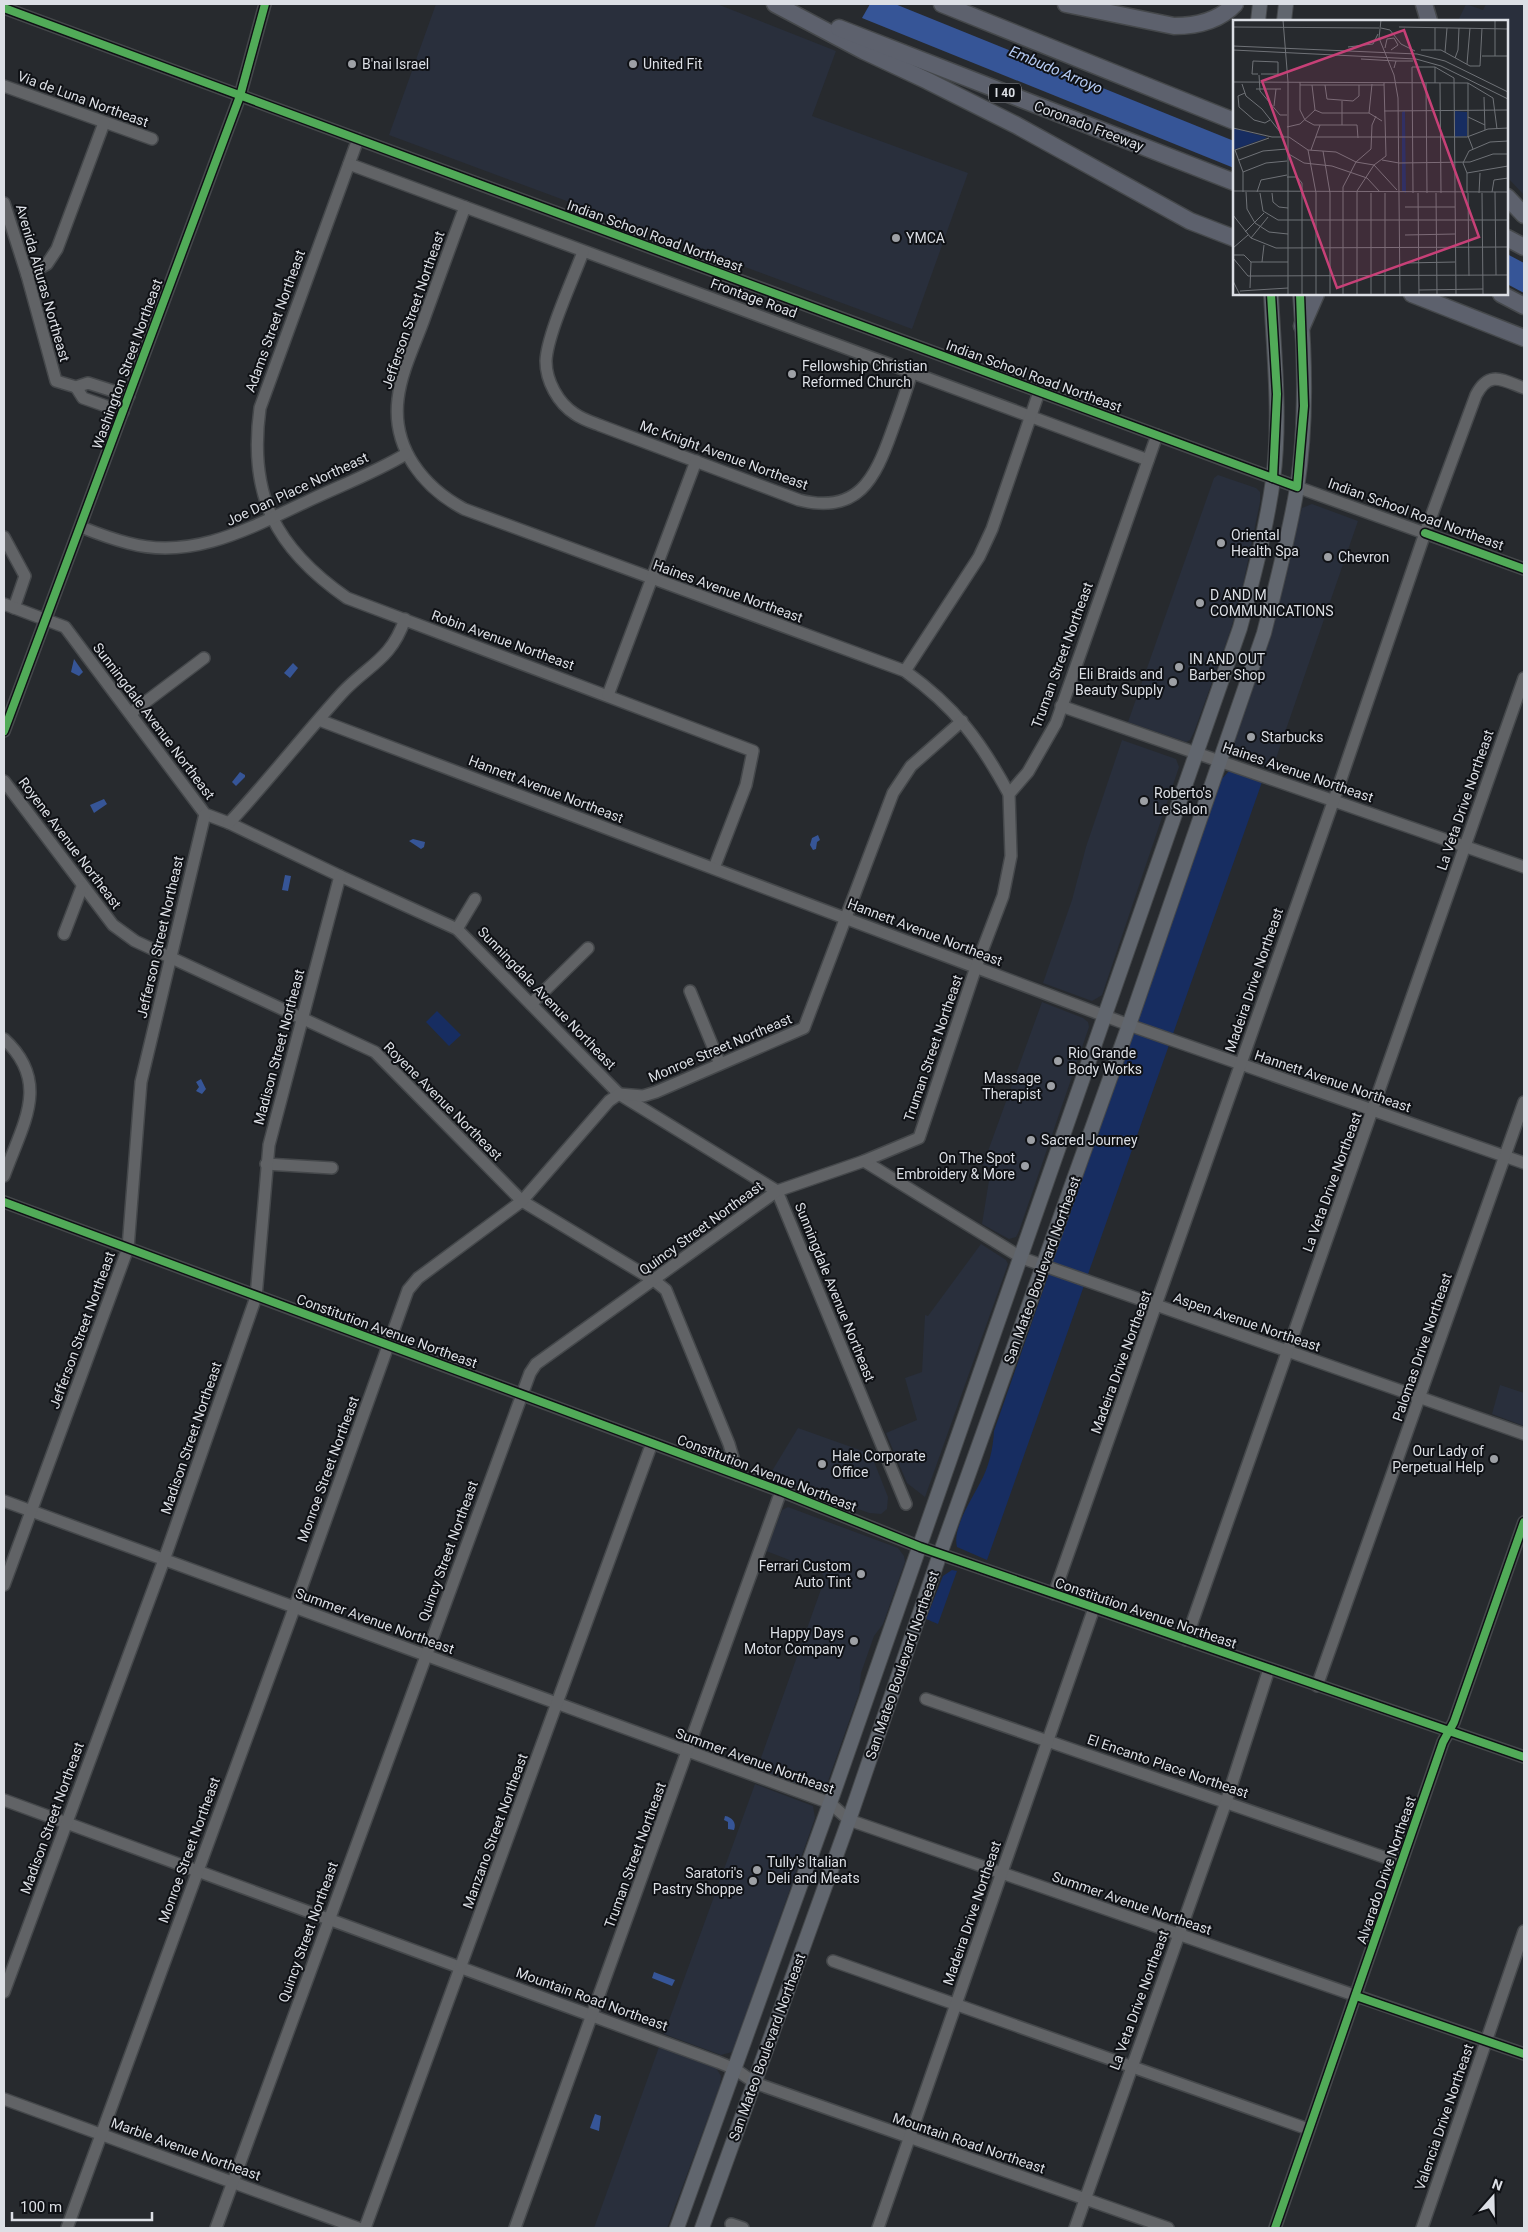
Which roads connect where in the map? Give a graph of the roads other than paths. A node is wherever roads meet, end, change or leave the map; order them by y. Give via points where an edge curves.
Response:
1 (265, 4) edge
2 (776, 4) edge
3 (942, 4) edge
4 (1066, 4) edge
5 (1235, 4) edge
6 (1260, 4) edge
7 (1286, 4) edge
8 (1424, 4) edge
9 (4, 8) edge
10 (1258, 20) edge
11 (1284, 20) edge
12 (1429, 20) edge
13 (4, 86) edge
14 (240, 96) junction
15 (1233, 122) edge
16 (104, 123) junction
17 (152, 139) dead end
18 (358, 139) junction
19 (349, 164) junction
20 (1233, 182) edge
21 (1508, 198) edge
22 (4, 202) edge
23 (465, 207) junction
24 (1524, 215) edge
25 (1233, 238) edge
26 (1508, 239) edge
27 (1524, 247) edge
28 (583, 252) junction
29 (27, 275) junction
30 (1271, 295) edge
31 (1300, 295) edge
32 (1316, 295) edge
33 (1415, 295) edge
34 (1503, 295) edge
35 (1524, 306) edge
36 (1302, 326) junction
37 (1524, 338) edge
38 (912, 372) junction
39 (94, 385) junction
40 (76, 387) junction
41 (1524, 388) edge
42 (1040, 392) junction
43 (129, 396) junction
44 (89, 400) junction
45 (123, 412) junction
46 (1030, 416) junction
47 (1157, 435) junction
48 (406, 454) junction
49 (1148, 460) junction
50 (696, 461) junction
51 (1273, 478) junction
52 (1297, 487) junction
53 (272, 517) junction
54 (81, 527) junction
55 (1425, 533) junction
56 (4, 538) edge
57 (1524, 569) edge
58 (652, 579) junction
59 (9, 606) edge
60 (46, 619) junction
61 (405, 619) junction
62 (204, 658) dead end
63 (905, 671) junction
64 (1524, 678) edge
65 (608, 695) junction
66 (1061, 706) junction
67 (131, 713) junction
68 (319, 720) junction
69 (962, 721) junction
70 (4, 729) edge
71 (1195, 754) junction
72 (1219, 759) junction
73 (4, 781) edge
74 (1009, 794) junction
75 (1334, 800) junction
76 (205, 814) junction
77 (229, 823) junction
78 (1465, 846) junction
79 (1524, 867) edge
80 (714, 868) junction
81 (340, 876) junction
82 (82, 887) junction
83 (475, 899) dead end
84 (846, 918) junction
85 (457, 929) junction
86 (64, 934) dead end
87 (588, 948) dead end
88 (170, 956) junction
89 (976, 967) junction
90 (690, 991) dead end
91 (531, 1004) junction
92 (1106, 1016) junction
93 (302, 1017) junction
94 (1129, 1025) junction
95 (4, 1039) edge
96 (720, 1064) junction
97 (1240, 1065) junction
98 (619, 1094) junction
99 (1524, 1102) edge
100 (1373, 1111) junction
101 (1505, 1156) junction
102 (864, 1161) junction
103 (1524, 1163) edge
104 (266, 1164) junction
105 (332, 1168) dead end
106 (4, 1176) edge
107 (777, 1191) junction
108 (522, 1201) junction
109 (4, 1202) edge
110 (128, 1248) junction
111 (1022, 1258) junction
112 (1044, 1265) junction
113 (655, 1281) junction
114 (256, 1297) junction
115 (1157, 1306) junction
116 (389, 1346) junction
117 (1287, 1352) junction
118 (520, 1394) junction
119 (1420, 1398) junction
120 (1524, 1434) edge
121 (652, 1443) junction
122 (738, 1475) junction
123 (781, 1491) junction
124 (4, 1501) edge
125 (906, 1504) dead end
126 (31, 1510) junction
127 (1524, 1522) edge
128 (920, 1546) junction
129 (940, 1554) junction
130 (164, 1560) junction
131 (4, 1584) edge
132 (1054, 1594) junction
133 (295, 1607) junction
134 (1094, 1608) junction
135 (1186, 1640) junction
136 (426, 1656) junction
137 (1270, 1669) junction
138 (1317, 1686) junction
139 (926, 1699) dead end
140 (558, 1704) junction
141 (1450, 1732) junction
142 (1048, 1741) junction
143 (688, 1752) junction
144 (1524, 1758) edge
145 (4, 1800) edge
146 (1226, 1802) junction
147 (830, 1803) junction
148 (849, 1820) junction
149 (66, 1823) junction
150 (1401, 1863) junction
151 (197, 1872) junction
152 (1002, 1872) junction
153 (329, 1919) junction
154 (1524, 1931) edge
155 (1178, 1935) junction
156 (833, 1962) dead end
157 (461, 1967) junction
158 (4, 1992) edge
159 (1356, 1996) junction
160 (955, 2006) junction
161 (593, 2015) junction
162 (1487, 2041) junction
163 (1524, 2054) edge
164 (1130, 2067) junction
165 (735, 2069) junction
166 (755, 2083) junction
167 (4, 2099) edge
168 (1308, 2129) junction
169 (101, 2134) junction
170 (909, 2138) junction
171 (233, 2183) junction
172 (1086, 2200) junction
173 (731, 2224) dead end
174 (67, 2228) edge
175 (216, 2228) edge
176 (358, 2228) edge
177 (365, 2228) edge
178 (515, 2228) edge
179 (677, 2228) edge
180 (702, 2228) edge
181 (743, 2228) edge
182 (878, 2228) edge
183 (1075, 2228) edge
184 (1168, 2228) edge
185 (1275, 2228) edge
186 (1422, 2228) edge

1 - 14 street, Washington Street Northeast
2 - 20 highway, Coronado Freeway / I 40
2 - 25 highway via 1008,121 1190,221
3 - 15 highway
4 - 5 highway via 1174,26 1191,26 1222,15
6 - 10 main road
7 - 11 main road
8 - 12 highway
9 - 14 street, Indian School Road Northeast
13 - 16 street, Via de Luna Northeast
14 - 18 street, Indian School Road Northeast
14 - 43 street, Washington Street Northeast
16 - 17 street, Via de Luna Northeast
16 - 29 street via 57,249 47,264
18 - 19 street, Adams Street Northeast
18 - 42 street, Indian School Road Northeast
19 - 23 street, Frontage Road
19 - 53 street, Adams Street Northeast via 260,408 255,440 257,468
21 - 24 highway
22 - 29 street, Avenida Alturas Northeast
23 - 28 street, Frontage Road
23 - 48 street, Jefferson Street Northeast via 398,398 398,427
26 - 27 highway
28 - 38 street, Frontage Road
28 - 50 street, Mc Knight Avenue Northeast via 551,338 546,361 554,390 574,414
29 - 40 street, Avenida Alturas Northeast via 56,381
30 - 51 main road, San Mateo Boulevard Northeast via 1277,394
31 - 36 main road, San Mateo Boulevard Northeast
32 - 36 highway
33 - 37 highway
34 - 35 highway
36 - 52 main road, San Mateo Boulevard Northeast via 1304,406
38 - 46 street, Frontage Road
38 - 50 street, Mc Knight Avenue Northeast via 871,480 857,493 836,502 813,503
39 - 40 street via 88,383
39 - 43 street
39 - 44 street
40 - 44 street, Avenida Alturas Northeast via 83,398
41 - 55 street, Madeira Drive Northeast via 1500,379 1488,379 1481,385
42 - 46 street
42 - 47 street, Indian School Road Northeast
43 - 45 street, Washington Street Northeast
44 - 45 street, Avenida Alturas Northeast
45 - 54 street, Washington Street Northeast
46 - 49 street, Frontage Road
46 - 63 street via 992,529 979,557
47 - 49 street, Truman Street Northeast
47 - 51 street, Indian School Road Northeast
48 - 53 street, Joe Dan Place Northeast
48 - 58 street, Haines Avenue Northeast via 443,498 464,509
49 - 66 street, Truman Street Northeast
50 - 58 street
51 - 52 street, Indian School Road Northeast
51 - 71 main road, San Mateo Boulevard Northeast via 1256,568 1240,628
52 - 55 street, Indian School Road Northeast
52 - 72 main road, San Mateo Boulevard Northeast via 1264,632
53 - 54 street, Joe Dan Place Northeast via 214,542 172,548 129,544
53 - 61 street, Robin Avenue Northeast via 294,552 328,585 354,601
54 - 60 street, Washington Street Northeast
55 - 57 street, Indian School Road Northeast
55 - 75 street, Madeira Drive Northeast
56 - 59 street via 25,576
58 - 63 street, Haines Avenue Northeast
58 - 65 street
59 - 60 street
60 - 67 street, Sunningdale Avenue Northeast via 65,627
60 - 70 street, Washington Street Northeast
61 - 65 street, Robin Avenue Northeast
61 - 68 street via 389,651 344,691
62 - 67 street
63 - 69 street, Haines Avenue Northeast via 945,702
64 - 78 street, La Veta Drive Northeast
65 - 80 street, Robin Avenue Northeast via 753,751 746,785
66 - 71 street, Haines Avenue Northeast
66 - 74 street, Truman Street Northeast via 1056,723 1028,772
67 - 76 street, Sunningdale Avenue Northeast
68 - 77 street
68 - 80 street, Hannett Avenue Northeast
69 - 74 street, Haines Avenue Northeast via 986,753
69 - 84 street via 912,766 893,794
71 - 72 street, Haines Avenue Northeast
71 - 92 main road, San Mateo Boulevard Northeast
72 - 75 street, Haines Avenue Northeast
72 - 94 main road, San Mateo Boulevard Northeast
73 - 82 street, Royene Avenue Northeast
74 - 89 street, Truman Street Northeast via 1011,856 1003,896
75 - 78 street, Haines Avenue Northeast
75 - 97 street, Madeira Drive Northeast
76 - 77 street, Sunningdale Avenue Northeast
76 - 88 street, Jefferson Street Northeast
77 - 81 street, Sunningdale Avenue Northeast
78 - 79 street, Haines Avenue Northeast
78 - 100 street, La Veta Drive Northeast
80 - 84 street, Hannett Avenue Northeast
81 - 85 street, Sunningdale Avenue Northeast
81 - 93 street, Madison Street Northeast
82 - 86 street
82 - 88 street, Royene Avenue Northeast via 113,925 135,941
83 - 85 street
84 - 89 street, Hannett Avenue Northeast
84 - 96 street, Monroe Street Northeast via 804,1028
85 - 91 street, Sunningdale Avenue Northeast
87 - 91 street
88 - 93 street, Royene Avenue Northeast
88 - 110 street, Jefferson Street Northeast via 141,1082
89 - 92 street, Hannett Avenue Northeast
89 - 102 street, Truman Street Northeast via 919,1138
90 - 96 street
91 - 98 street, Sunningdale Avenue Northeast
92 - 94 street, Hannett Avenue Northeast
92 - 111 main road, San Mateo Boulevard Northeast
93 - 104 street, Madison Street Northeast
93 - 108 street, Royene Avenue Northeast via 375,1052
94 - 97 street, Hannett Avenue Northeast
94 - 112 main road, San Mateo Boulevard Northeast
95 - 106 street via 26,1065 31,1086 29,1106
96 - 98 street, Monroe Street Northeast via 650,1094
97 - 100 street, Hannett Avenue Northeast
97 - 115 street, Madeira Drive Northeast
98 - 107 street, Sunningdale Avenue Northeast
98 - 108 street, Monroe Street Northeast via 609,1101
99 - 101 street, Palomas Drive Northeast
100 - 101 street, Hannett Avenue Northeast
100 - 117 street, La Veta Drive Northeast
101 - 103 street, Hannett Avenue Northeast
101 - 119 street, Palomas Drive Northeast
102 - 107 street, Quincy Street Northeast
102 - 111 street, Aspen Avenue Northeast
104 - 105 street
104 - 114 street, Madison Street Northeast
107 - 113 street, Quincy Street Northeast
107 - 125 street, Sunningdale Avenue Northeast
108 - 113 street, Royene Avenue Northeast
108 - 116 street, Monroe Street Northeast via 418,1278 408,1290
109 - 110 street, Constitution Avenue Northeast
110 - 114 street, Constitution Avenue Northeast
110 - 126 street, Jefferson Street Northeast
111 - 112 street, Aspen Avenue Northeast
111 - 128 main road, San Mateo Boulevard Northeast
112 - 115 street, Aspen Avenue Northeast
112 - 129 main road, San Mateo Boulevard Northeast
113 - 118 street, Quincy Street Northeast via 536,1364
113 - 122 street, Royene Avenue Northeast via 670,1296 727,1439
114 - 116 street, Constitution Avenue Northeast
114 - 130 street, Madison Street Northeast
115 - 117 street, Aspen Avenue Northeast
115 - 132 street, Madeira Drive Northeast
116 - 118 street, Constitution Avenue Northeast
116 - 133 street, Monroe Street Northeast
117 - 119 street, Aspen Avenue Northeast
117 - 135 street, La Veta Drive Northeast
118 - 121 street, Constitution Avenue Northeast
118 - 136 street, Quincy Street Northeast
119 - 120 street, Aspen Avenue Northeast
119 - 138 street, Palomas Drive Northeast
121 - 122 street, Constitution Avenue Northeast
121 - 140 street, Manzano Street Northeast
122 - 123 street, Constitution Avenue Northeast
123 - 128 street, Constitution Avenue Northeast
123 - 143 street, Truman Street Northeast
124 - 126 street, Summer Avenue Northeast
126 - 130 street, Summer Avenue Northeast
126 - 131 street, Jefferson Street Northeast
127 - 141 street, Alvarado Drive Northeast
128 - 129 street, Constitution Avenue Northeast
128 - 147 main road, San Mateo Boulevard Northeast
129 - 132 street, Constitution Avenue Northeast
129 - 148 main road, San Mateo Boulevard Northeast
130 - 133 street, Summer Avenue Northeast
130 - 149 street, Madison Street Northeast
132 - 134 street, Constitution Avenue Northeast
133 - 136 street, Summer Avenue Northeast
133 - 151 street, Monroe Street Northeast
134 - 135 street, Constitution Avenue Northeast
134 - 142 street, Madeira Drive Northeast
135 - 137 street, Constitution Avenue Northeast
136 - 140 street, Summer Avenue Northeast
136 - 153 street, Quincy Street Northeast
137 - 138 street, Constitution Avenue Northeast
137 - 146 street, La Veta Drive Northeast
138 - 141 street, Constitution Avenue Northeast
139 - 142 street, El Encanto Place Northeast
140 - 143 street, Summer Avenue Northeast
140 - 157 street, Manzano Street Northeast
141 - 144 street, Constitution Avenue Northeast
141 - 150 street, Alvarado Drive Northeast via 1443,1742
142 - 146 street, El Encanto Place Northeast
142 - 152 street, Madeira Drive Northeast
143 - 147 street, Summer Avenue Northeast
143 - 161 street, Truman Street Northeast
145 - 149 street, Mountain Road Northeast
146 - 150 street, El Encanto Place Northeast
146 - 155 street, La Veta Drive Northeast
147 - 148 street, Summer Avenue Northeast
147 - 165 main road, San Mateo Boulevard Northeast
148 - 152 street, Summer Avenue Northeast
148 - 166 main road, San Mateo Boulevard Northeast
149 - 151 street, Mountain Road Northeast
149 - 158 street, Madison Street Northeast
150 - 159 street, Alvarado Drive Northeast
151 - 153 street, Mountain Road Northeast
151 - 169 street, Monroe Street Northeast
152 - 155 street, Summer Avenue Northeast
152 - 160 street, Madeira Drive Northeast
153 - 157 street, Mountain Road Northeast
153 - 171 street, Quincy Street Northeast
154 - 162 street, Valencia Drive Northeast
155 - 159 street, Summer Avenue Northeast
155 - 164 street, La Veta Drive Northeast
156 - 160 street
157 - 161 street, Mountain Road Northeast
157 - 177 street, Manzano Street Northeast
159 - 162 street, Summer Avenue Northeast
159 - 168 street, Alvarado Drive Northeast
160 - 164 street
160 - 170 street, Madeira Drive Northeast
161 - 165 street, Mountain Road Northeast
161 - 178 street, Truman Street Northeast
162 - 163 street, Summer Avenue Northeast
162 - 186 street, Valencia Drive Northeast
164 - 168 street
164 - 172 street, La Veta Drive Northeast
165 - 166 street, Mountain Road Northeast
165 - 179 main road, San Mateo Boulevard Northeast
166 - 170 street, Mountain Road Northeast
166 - 180 main road, San Mateo Boulevard Northeast
167 - 169 street, Marble Avenue Northeast
168 - 185 street, Alvarado Drive Northeast
169 - 171 street, Marble Avenue Northeast
169 - 174 street, Monroe Street Northeast
170 - 172 street, Mountain Road Northeast
170 - 182 street, Madeira Drive Northeast
171 - 175 street, Quincy Street Northeast
171 - 176 street, Marble Avenue Northeast
172 - 183 street, La Veta Drive Northeast
172 - 184 street, Mountain Road Northeast
173 - 181 street

